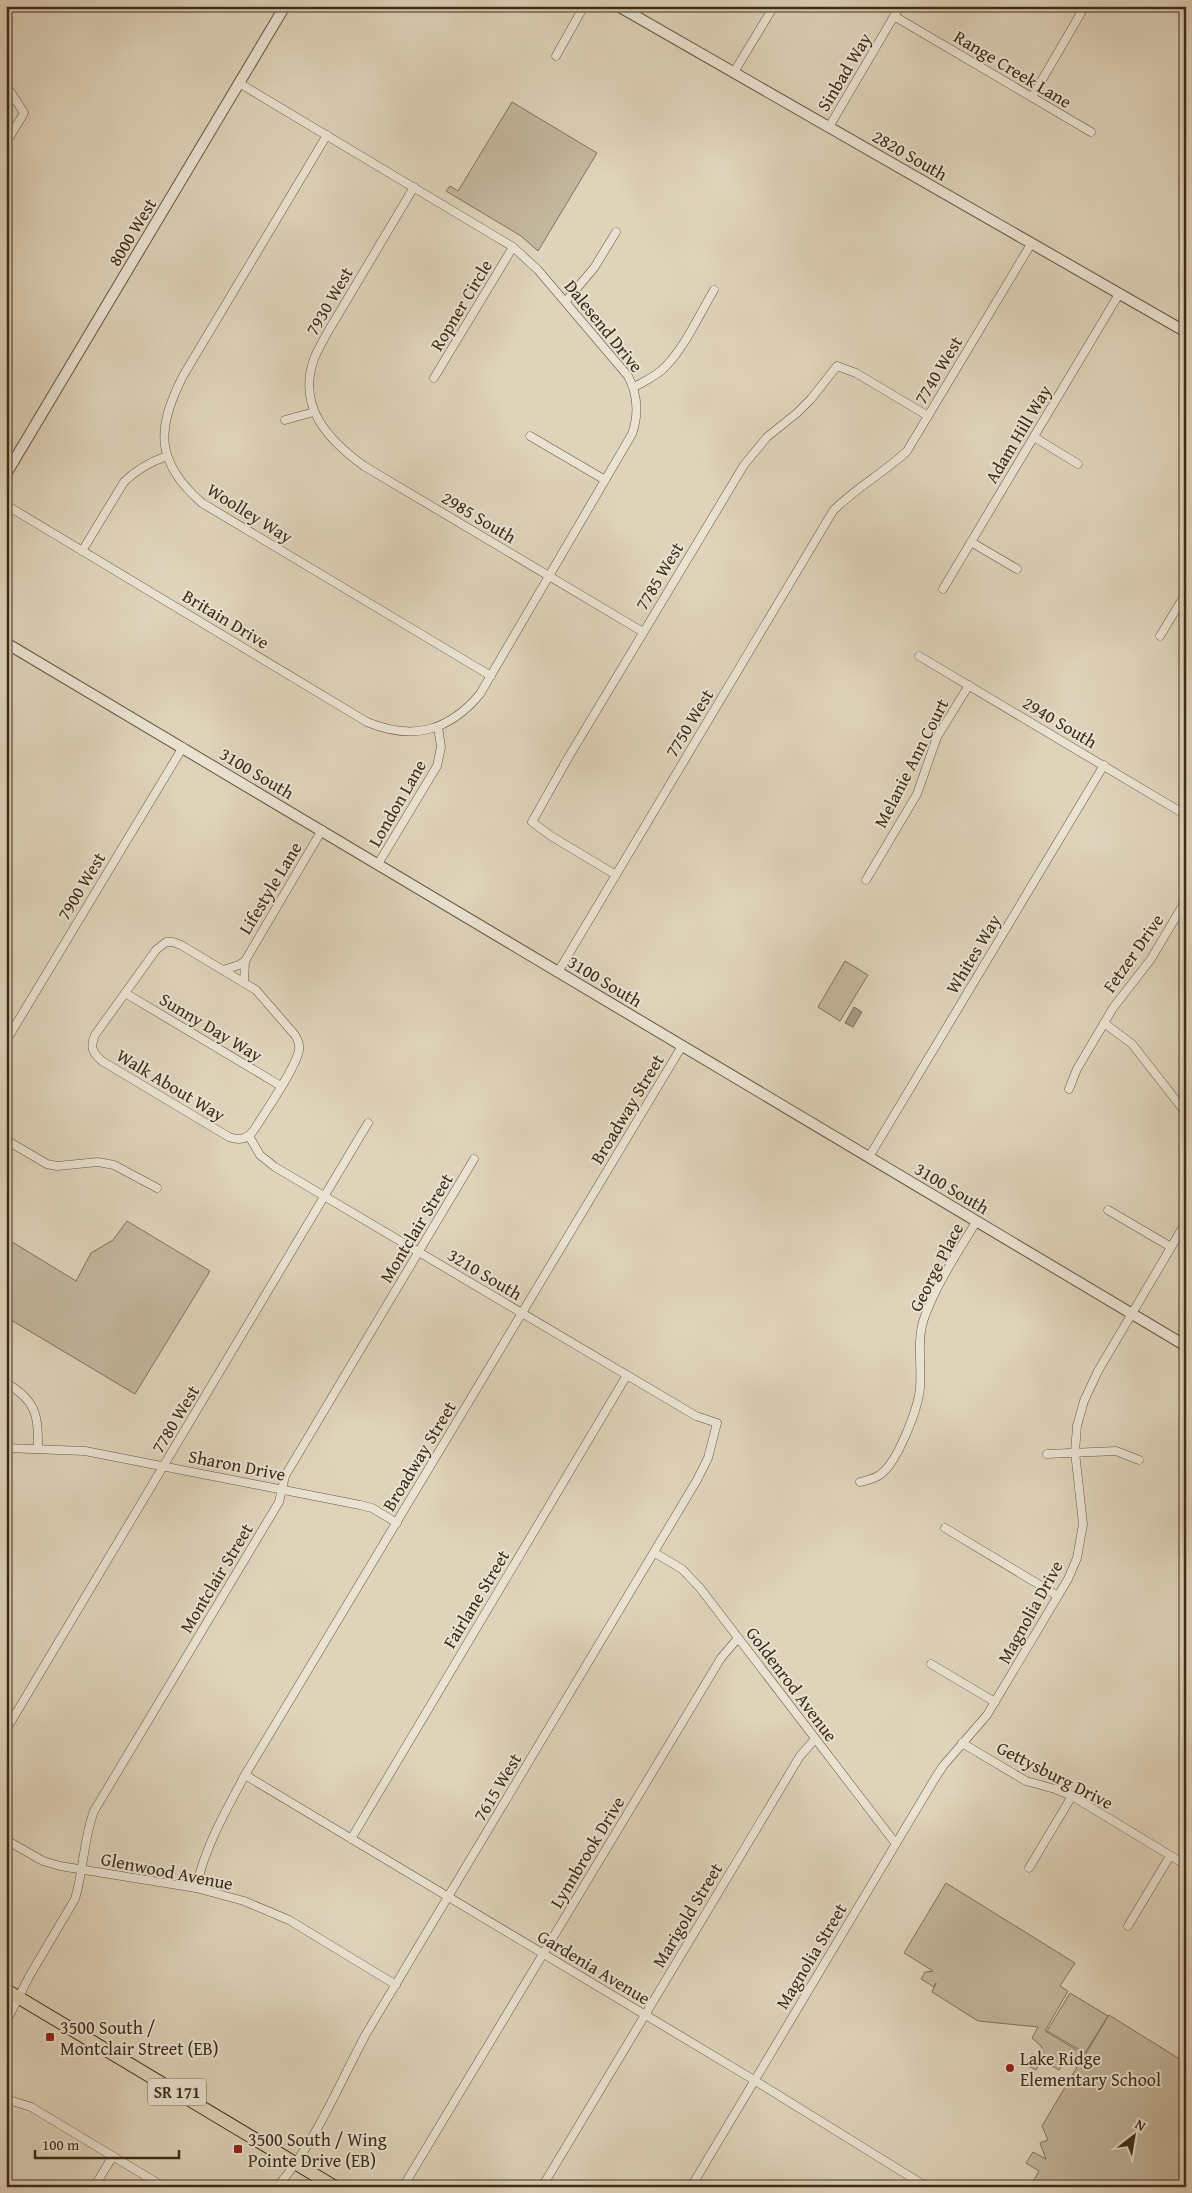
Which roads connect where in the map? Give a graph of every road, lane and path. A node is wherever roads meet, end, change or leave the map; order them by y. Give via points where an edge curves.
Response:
1 (285, 6) edge
2 (584, 6) edge
3 (618, 6) edge
4 (774, 6) edge
5 (900, 6) edge
6 (1085, 6) edge
7 (894, 16) junction
8 (556, 56) dead end
9 (734, 72) junction
10 (239, 83) junction
11 (6, 85) edge
12 (1032, 97) junction
13 (829, 126) junction
14 (1091, 132) dead end
15 (327, 135) junction
16 (6, 143) edge
17 (414, 188) junction
18 (616, 232) dead end
19 (1031, 244) junction
20 (513, 247) junction
21 (714, 290) dead end
22 (1119, 294) junction
23 (566, 301) junction
24 (1186, 332) edge
25 (434, 378) dead end
26 (634, 387) junction
27 (314, 412) junction
28 (928, 416) junction
29 (285, 420) dead end
30 (530, 436) dead end
31 (1034, 437) junction
32 (167, 456) junction
33 (1078, 464) dead end
34 (6, 474) edge
35 (605, 480) junction
36 (851, 494) joint
37 (6, 505) edge
38 (971, 542) junction
39 (82, 551) junction
40 (1016, 569) dead end
41 (548, 576) junction
42 (943, 589) dead end
43 (1186, 593) edge
44 (643, 632) junction
45 (1160, 636) dead end
46 (6, 643) edge
47 (919, 656) dead end
48 (491, 676) junction
49 (969, 685) junction
50 (438, 727) junction
51 (183, 748) junction
52 (1104, 765) junction
53 (1186, 814) edge
54 (322, 830) junction
55 (378, 864) junction
56 (616, 875) junction
57 (866, 880) dead end
58 (1186, 900) edge
59 (1178, 912) junction
60 (1186, 917) edge
61 (245, 961) junction
62 (223, 970) junction
63 (558, 972) junction
64 (244, 983) junction
65 (125, 993) junction
66 (1104, 1023) junction
67 (6, 1041) edge
68 (682, 1046) junction
69 (281, 1086) junction
70 (1069, 1089) dead end
71 (1186, 1113) edge
72 (368, 1124) dead end
73 (245, 1138) junction
74 (6, 1140) edge
75 (868, 1157) junction
76 (474, 1159) dead end
77 (157, 1188) dead end
78 (324, 1196) junction
79 (1108, 1210) dead end
80 (976, 1222) junction
81 (1186, 1222) edge
82 (1171, 1248) junction
83 (419, 1252) junction
84 (522, 1314) junction
85 (1132, 1314) junction
86 (1186, 1346) edge
87 (627, 1376) junction
88 (6, 1383) edge
89 (717, 1423) joint
90 (6, 1448) edge
91 (38, 1449) junction
92 (1075, 1452) junction
93 (1047, 1454) dead end
94 (1139, 1460) dead end
95 (164, 1466) junction
96 (860, 1482) dead end
97 (282, 1489) junction
98 (398, 1523) junction
99 (946, 1528) dead end
100 (654, 1553) junction
101 (1058, 1596) junction
102 (738, 1638) junction
103 (931, 1664) dead end
104 (995, 1702) junction
105 (6, 1730) edge
106 (814, 1739) junction
107 (962, 1744) junction
108 (245, 1775) junction
109 (1072, 1796) junction
110 (351, 1839) junction
111 (6, 1840) edge
112 (896, 1844) junction
113 (1170, 1856) junction
114 (1186, 1865) edge
115 (1029, 1868) dead end
116 (82, 1870) junction
117 (196, 1888) junction
118 (449, 1897) junction
119 (1128, 1926) dead end
120 (542, 1954) junction
121 (396, 1985) junction
122 (6, 1990) edge
123 (19, 1998) junction
124 (644, 2015) junction
125 (6, 2022) edge
126 (754, 2080) junction
127 (6, 2099) edge
128 (112, 2156) junction
129 (296, 2163) junction
130 (94, 2187) edge
131 (164, 2187) edge
132 (277, 2187) edge
133 (335, 2187) edge
134 (403, 2187) edge
135 (542, 2187) edge
136 (691, 2187) edge
137 (927, 2187) edge

1 - 10 street, 8000 West
2 - 8 street
3 - 9 street, 2820 South
4 - 9 street
5 - 7 street, Sinbad Way
6 - 12 street
7 - 12 street, Range Creek Lane
7 - 13 street, Sinbad Way
9 - 13 street, 2820 South
10 - 15 street, Dalesend Drive
10 - 34 street, 8000 West
11 - 16 street via 24,113
12 - 14 street, Range Creek Lane
13 - 19 street, 2820 South
15 - 17 street, Dalesend Drive
15 - 32 street, Woolley Way via 171,399 164,426
17 - 20 street, Dalesend Drive
17 - 27 street, 7930 West via 326,335 314,361 310,381
18 - 23 street via 594,268
19 - 22 street, 2820 South
19 - 28 street, 7740 West
20 - 23 street, Dalesend Drive
20 - 25 street, Ropner Circle
21 - 26 street via 666,366
22 - 24 street, 2820 South
22 - 31 street, Adam Hill Way
23 - 26 street, Dalesend Drive via 621,366
26 - 35 street, Dalesend Drive via 637,414 632,434
27 - 29 street
27 - 41 street, 2985 South via 330,438 364,466
28 - 36 street, 7740 West via 907,451 879,476
28 - 44 street, 7785 West via 856,373 837,366 797,414 767,437 744,465
30 - 35 street
31 - 33 street
31 - 38 street, Adam Hill Way
32 - 39 street via 133,472 124,482
32 - 48 street, Woolley Way via 182,483 202,503
35 - 41 street, Dalesend Drive
36 - 56 street, 7750 West via 834,511
37 - 39 street, Britain Drive
38 - 40 street
38 - 42 street, Adam Hill Way
39 - 50 street, Britain Drive via 367,722 384,729 403,731
41 - 44 street, 2985 South
41 - 48 street, Dalesend Drive
43 - 45 street
44 - 56 street, 7785 West via 532,822
46 - 51 street, 3100 South
47 - 49 street, 2940 South
48 - 50 street, Dalesend Drive via 468,708
49 - 52 street, 2940 South
49 - 57 street, Melanie Ann Court via 937,738 917,794
50 - 55 street, London Lane via 441,747 437,766
51 - 54 street, 3100 South
51 - 67 street, 7900 West
52 - 53 street, 2940 South
52 - 75 street, Whites Way
54 - 55 street, 3100 South
54 - 61 street, Lifestyle Lane
55 - 63 street, 3100 South
56 - 63 street, 7750 West
58 - 59 street, Fetzer Drive
59 - 60 street
59 - 66 street, Fetzer Drive via 1151,959
61 - 62 street, Lifestyle Lane
61 - 64 street, Lifestyle Lane
62 - 64 street
62 - 65 street via 181,945 166,942 156,950
63 - 68 street, 3100 South
64 - 69 street via 256,990 299,1043 296,1060
65 - 69 street, Sunny Day Way
65 - 73 street, Walk About Way via 95,1035 92,1047 96,1056 229,1136
66 - 70 street, Fetzer Drive via 1076,1068
66 - 71 street via 1132,1044
68 - 75 street, 3100 South
68 - 84 street, Broadway Street
69 - 73 street
72 - 78 street, 7780 West
73 - 78 street, 3210 South via 275,1167
74 - 77 street via 47,1164 98,1162 114,1165
75 - 80 street, 3100 South
76 - 83 street, Montclair Street
78 - 83 street, 3210 South
78 - 95 street, 7780 West
79 - 82 street
80 - 85 street, 3100 South
80 - 96 street, George Place via 934,1294 924,1318 920,1342 920,1390 910,1426 882,1473
81 - 82 street, Magnolia Drive
82 - 85 street, Magnolia Drive
83 - 84 street, 3210 South
83 - 97 street, Montclair Street via 286,1476
84 - 87 street, 3210 South
84 - 98 street, Broadway Street
85 - 86 street, 3100 South
85 - 92 street, Magnolia Drive via 1084,1400
87 - 89 street, 3210 South via 696,1416
87 - 110 street, Fairlane Street
88 - 91 street via 34,1407 38,1422
89 - 100 street, 7615 West via 703,1469
90 - 91 street, Sharon Drive
91 - 95 street, Sharon Drive via 85,1451
92 - 93 street
92 - 94 street via 1116,1451
92 - 101 street, Magnolia Drive via 1082,1503 1081,1541 1068,1579
95 - 97 street, Sharon Drive
95 - 105 street, 7780 West
97 - 98 street, Sharon Drive via 372,1508
97 - 116 street, Montclair Street via 279,1502 94,1812 85,1841
98 - 108 street, Broadway Street
99 - 101 street
100 - 102 street, Goldenrod Avenue via 692,1577
100 - 118 street, 7615 West
101 - 104 street, Magnolia Drive
102 - 106 street, Goldenrod Avenue
102 - 120 street, Lynnbrook Drive via 721,1658
103 - 104 street
104 - 107 street, Magnolia Drive
106 - 112 street, Goldenrod Avenue
106 - 124 street, Marigold Street via 800,1756
107 - 109 street, Gettysburg Drive via 1026,1781
107 - 112 street, Magnolia Street via 943,1766
108 - 110 street, Gardenia Avenue
108 - 117 street, Broadway Street via 213,1836
109 - 113 street, Gettysburg Drive
109 - 115 street
110 - 118 street, Gardenia Avenue
111 - 116 street, Glenwood Avenue via 43,1861
112 - 126 street, Magnolia Street
113 - 114 street, Gettysburg Drive
113 - 119 street
116 - 117 street, Glenwood Avenue
116 - 123 street, Montclair Street via 75,1899
117 - 121 street, Glenwood Avenue via 267,1909
118 - 120 street, Gardenia Avenue
118 - 121 street, 7615 West
120 - 124 street, Gardenia Avenue
120 - 134 street, Lynnbrook Drive
121 - 129 street, 7615 West
122 - 123 main road, SR 171
123 - 125 street, Montclair Street
123 - 129 main road, SR 171
124 - 126 street, Gardenia Avenue
124 - 135 street, Marigold Street
126 - 136 street, Magnolia Street
126 - 137 street, Gardenia Avenue
127 - 128 street via 31,2107
128 - 130 street
128 - 131 street
129 - 132 street, 7615 West
129 - 133 main road, SR 171

